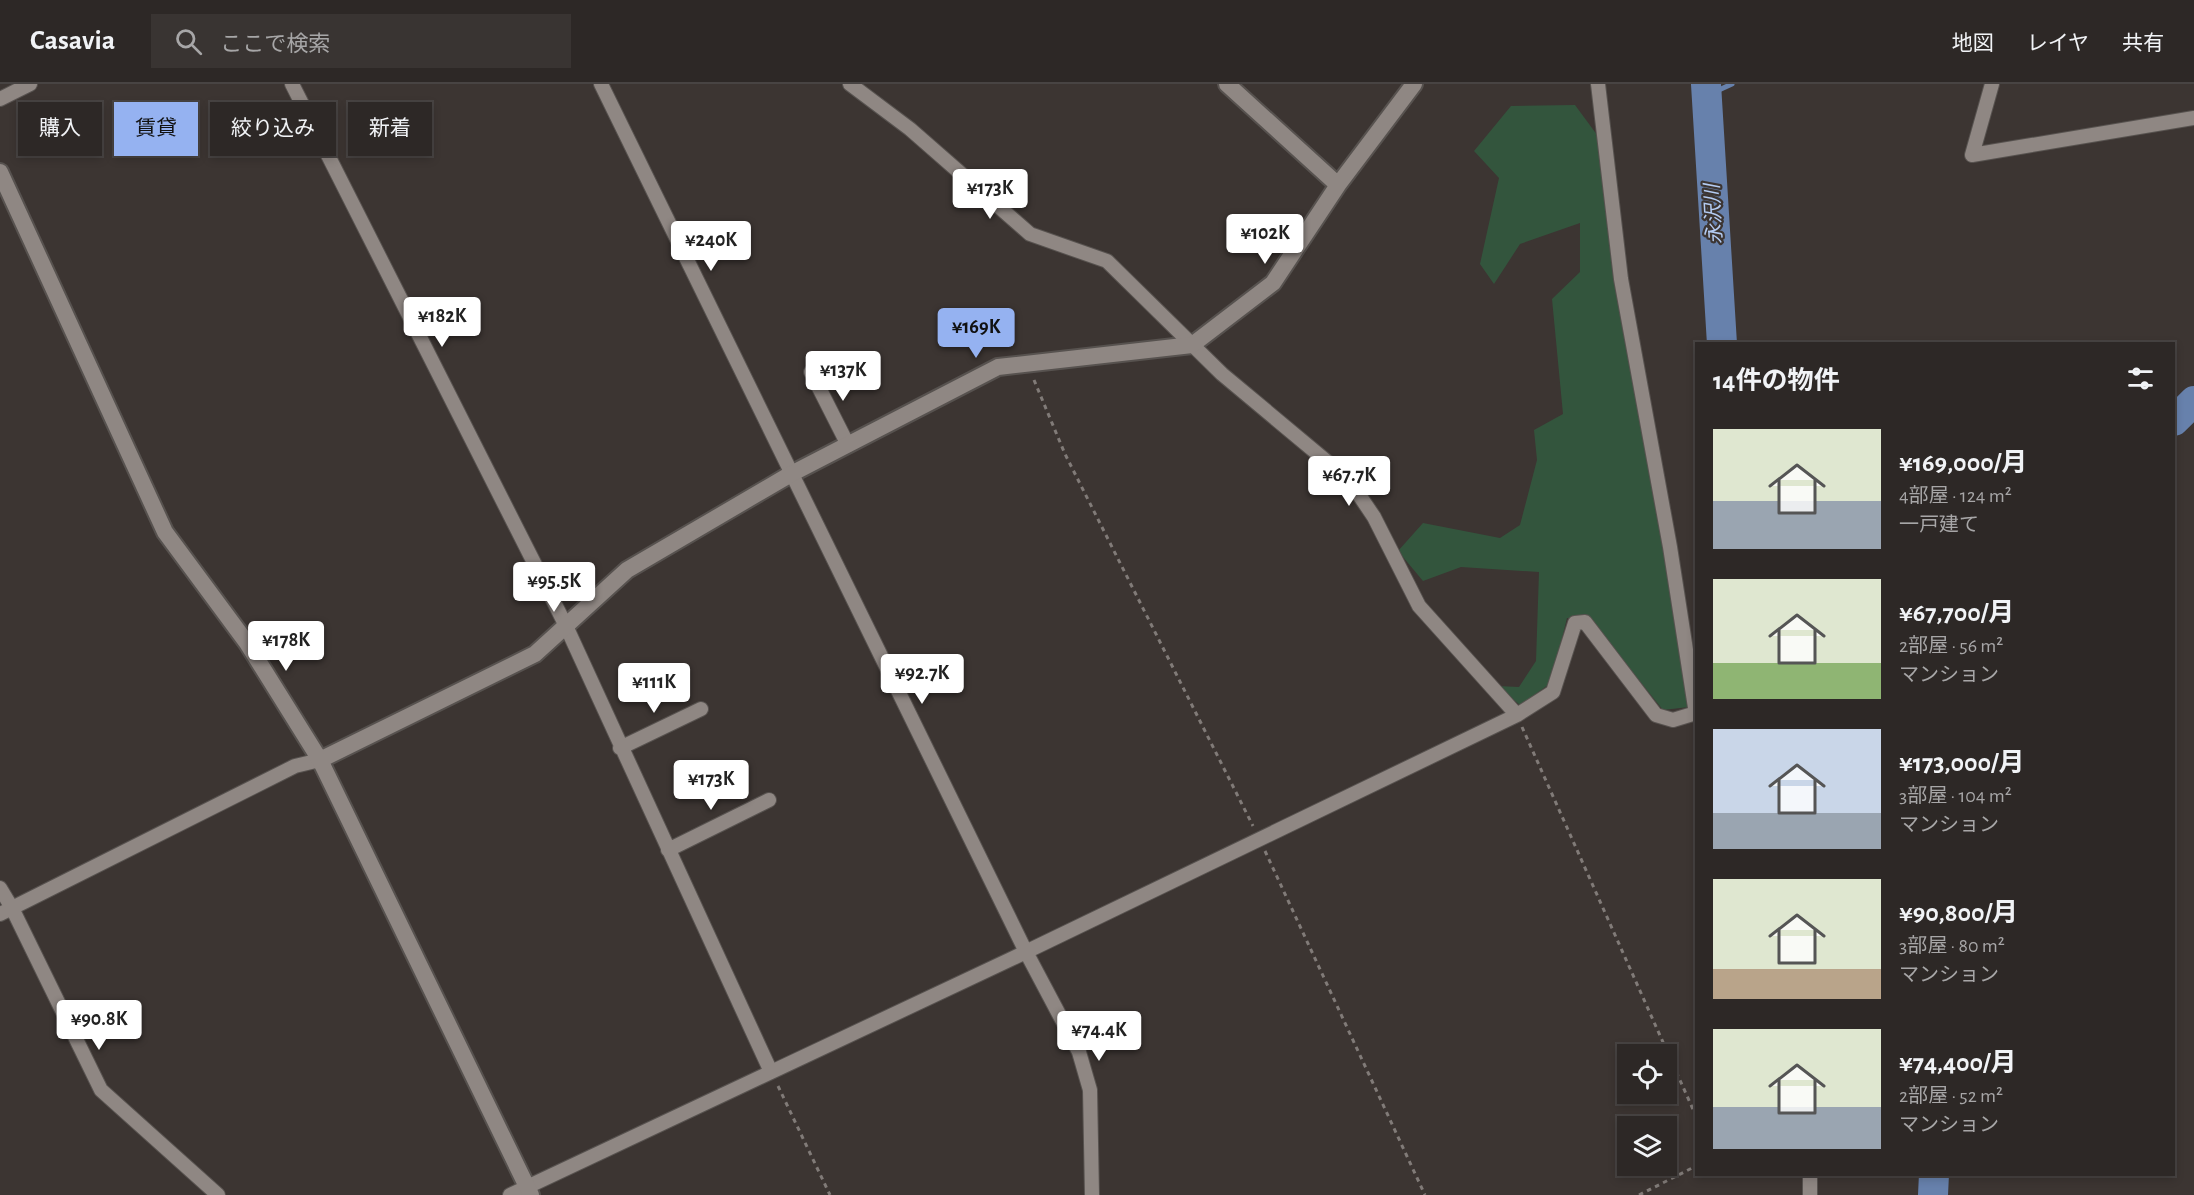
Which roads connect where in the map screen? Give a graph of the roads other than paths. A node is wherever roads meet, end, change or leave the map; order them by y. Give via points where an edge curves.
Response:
1 (30, 84) edge
2 (292, 84) edge
3 (601, 84) edge
4 (850, 84) edge
5 (1227, 84) edge
6 (1414, 84) edge
7 (1598, 84) edge
8 (1992, 84) edge
9 (0, 99) edge
10 (2194, 117) edge
11 (0, 172) edge
12 (1338, 185) junction
13 (1192, 345) junction
14 (811, 372) dead end
15 (848, 445) junction
16 (792, 474) junction
17 (566, 626) junction
18 (1695, 707) edge
19 (701, 709) dead end
20 (1695, 713) edge
21 (1517, 715) junction
22 (620, 748) junction
23 (320, 760) junction
24 (769, 800) dead end
25 (668, 850) junction
26 (0, 888) edge
27 (6, 911) edge
28 (1025, 950) junction
29 (771, 1072) junction
30 (1810, 1176) edge
31 (529, 1191) edge
32 (218, 1195) edge
33 (510, 1195) edge
34 (1092, 1195) edge
35 (1810, 1195) edge

1 - 9 street
2 - 17 street
3 - 16 street
4 - 13 street via 910,129 1030,234 1107,261
5 - 12 street
6 - 12 street
7 - 18 street via 1621,279
8 - 10 street via 1972,155
11 - 23 street via 165,532 247,643
12 - 13 street via 1273,283
13 - 15 street via 998,367
13 - 21 street via 1349,480 1374,517 1419,606
14 - 15 street
15 - 16 street
16 - 17 street via 627,570
16 - 28 street
17 - 22 street
17 - 23 street via 535,654
19 - 22 street
20 - 21 street via 1673,720 1656,715 1585,622 1575,623 1553,692
21 - 28 street
22 - 25 street
23 - 27 street via 295,766
23 - 31 street
24 - 25 street
25 - 29 street
26 - 27 street
27 - 32 street via 101,1090
28 - 29 street
28 - 34 street via 1079,1052 1090,1090
29 - 31 street
30 - 35 street
31 - 33 street

